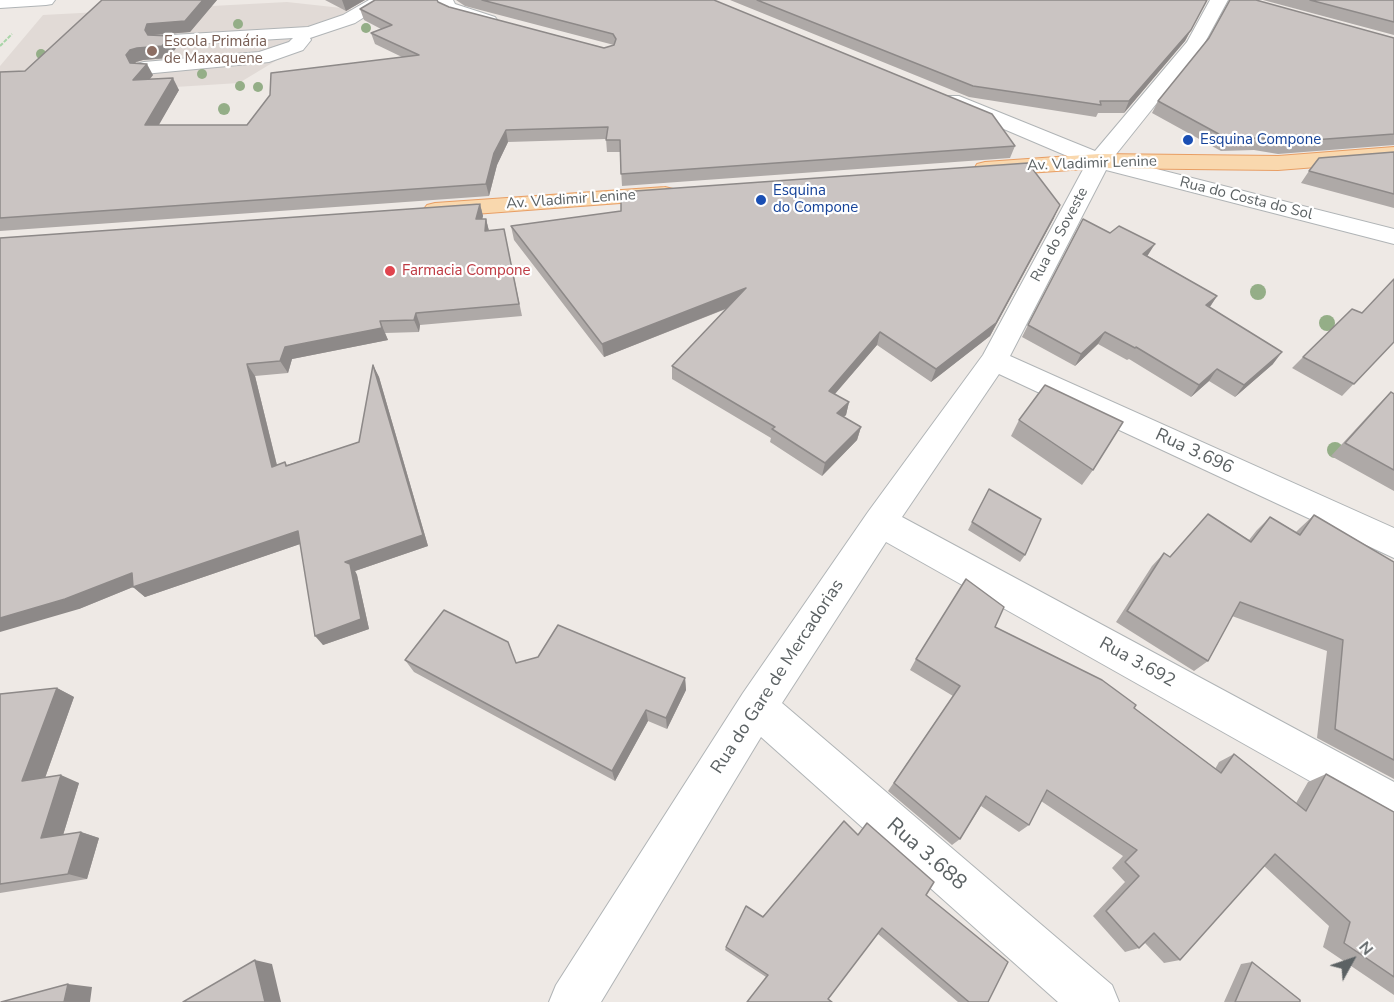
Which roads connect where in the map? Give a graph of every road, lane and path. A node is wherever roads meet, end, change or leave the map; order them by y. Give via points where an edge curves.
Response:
1 (46, 0) edge
2 (382, 0) edge
3 (444, 0) edge
4 (1220, 0) edge
5 (7, 2) edge
6 (506, 25) edge
7 (310, 32) junction
8 (162, 40) edge
9 (144, 68) edge
10 (936, 94) edge
11 (1394, 154) edge
12 (1099, 161) junction
13 (959, 171) edge
14 (691, 192) edge
15 (417, 211) edge
16 (1394, 237) edge
17 (994, 360) junction
18 (880, 522) junction
19 (1394, 544) edge
20 (757, 707) junction
21 (1394, 805) edge
22 (573, 1002) edge
23 (1095, 1002) edge

1 - 5 street
2 - 7 street via 349,19
3 - 6 street via 449,8
4 - 12 street, Rua do Soveste via 1195,44
7 - 8 street
7 - 9 street via 296,46 262,58
10 - 12 street, Rua do Costa do Sol
11 - 12 main road, Av. Vladimir Lenine via 1278,163
12 - 13 main road, Av. Vladimir Lenine
12 - 16 street, Rua do Costa do Sol
12 - 17 street, Rua do Soveste
14 - 15 main road, Av. Vladimir Lenine
17 - 18 street, Rua do Gare de Mercadorias
17 - 19 street, Rua 3.696
18 - 20 street, Rua do Gare de Mercadorias
18 - 21 street, Rua 3.692
20 - 22 street, Rua do Gare de Mercadorias
20 - 23 street, Rua 3.688

